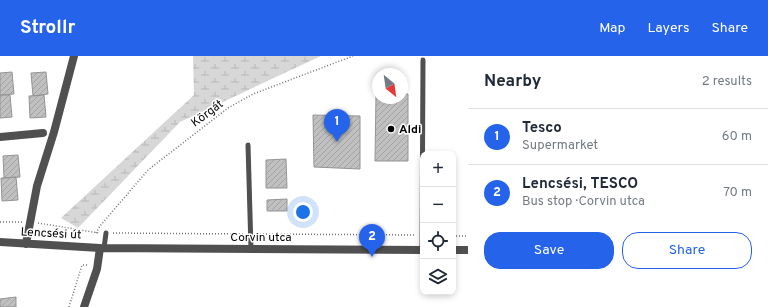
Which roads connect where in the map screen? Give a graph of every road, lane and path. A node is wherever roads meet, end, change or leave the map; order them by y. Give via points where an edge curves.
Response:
1 (74, 56) edge
2 (353, 56) edge
3 (423, 60) dead end
4 (43, 133) dead end
5 (0, 137) edge
6 (248, 145) dead end
7 (423, 151) edge
8 (0, 222) edge
9 (30, 222) junction
10 (96, 233) junction
11 (106, 233) junction
12 (251, 234) junction
13 (420, 236) edge
14 (456, 236) edge
15 (468, 236) edge
16 (0, 242) edge
17 (26, 244) junction
18 (102, 248) junction
19 (251, 249) junction
20 (420, 250) edge
21 (456, 250) edge
22 (468, 250) edge
23 (90, 265) dead end
24 (69, 307) edge
25 (84, 307) edge

1 - 9 street via 37,186
2 - 10 path, Körgát via 253,94 228,108 148,170
3 - 7 lane
4 - 5 street
6 - 12 lane
8 - 9 path
9 - 10 path
9 - 17 street
10 - 11 path
11 - 12 path
11 - 18 lane
12 - 13 path
12 - 19 lane
14 - 15 path
16 - 17 street, Lencsési út
17 - 18 street, Lencsési út
18 - 19 street, Corvin utca
18 - 25 street
19 - 20 street, Corvin utca
21 - 22 street
23 - 24 path via 82,265

